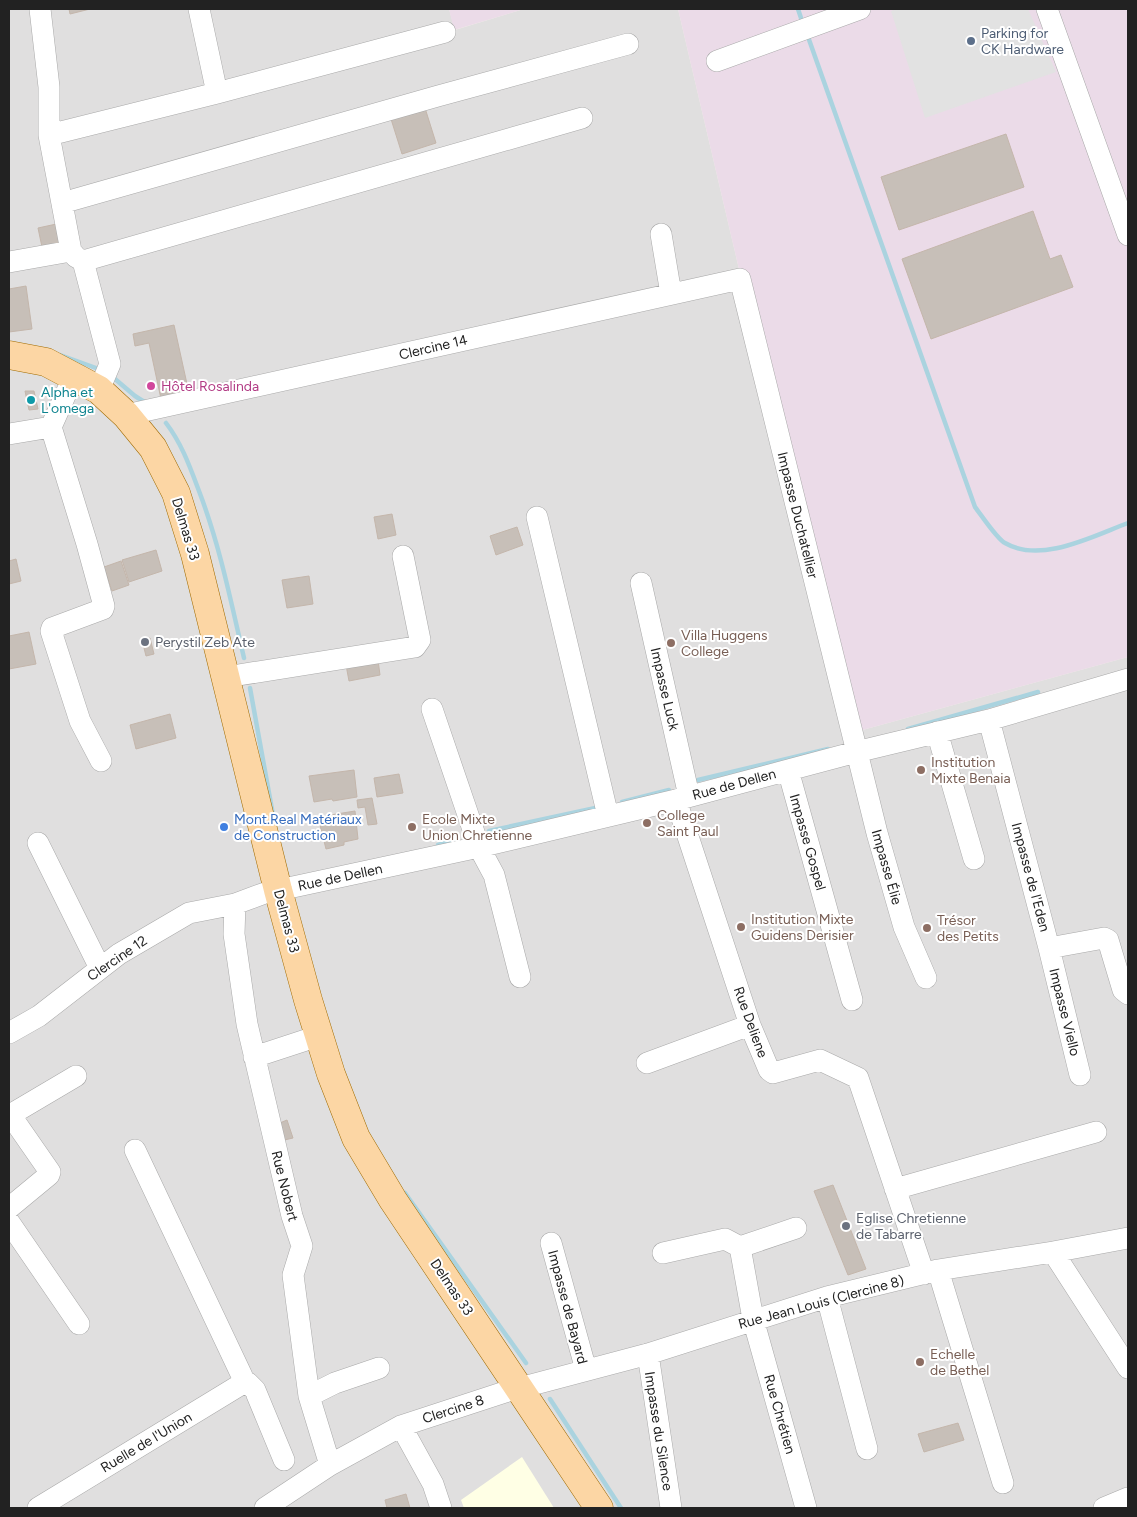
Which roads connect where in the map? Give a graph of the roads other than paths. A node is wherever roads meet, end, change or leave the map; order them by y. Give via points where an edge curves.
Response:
1 (40, 9) edge
2 (199, 9) edge
3 (860, 9) edge
4 (1047, 9) edge
5 (445, 32) dead end
6 (628, 44) dead end
7 (717, 61) dead end
8 (217, 93) junction
9 (582, 118) dead end
10 (49, 135) junction
11 (62, 203) junction
12 (661, 234) dead end
13 (1128, 235) edge
14 (77, 256) junction
15 (9, 262) edge
16 (740, 279) joint
17 (671, 294) junction
18 (9, 354) edge
19 (9, 370) edge
20 (68, 389) junction
21 (99, 390) junction
22 (126, 415) junction
23 (51, 427) junction
24 (9, 434) edge
25 (537, 518) dead end
26 (403, 556) dead end
27 (642, 583) dead end
28 (226, 677) junction
29 (1128, 679) edge
30 (432, 709) dead end
31 (989, 720) junction
32 (937, 732) junction
33 (856, 752) junction
34 (101, 761) dead end
35 (788, 770) junction
36 (682, 798) junction
37 (608, 816) junction
38 (38, 843) dead end
39 (479, 847) junction
40 (974, 859) dead end
41 (272, 892) junction
42 (235, 904) junction
43 (1049, 948) junction
44 (100, 968) junction
45 (520, 978) dead end
46 (926, 978) dead end
47 (1128, 994) edge
48 (852, 1000) dead end
49 (750, 1025) junction
50 (9, 1033) edge
51 (306, 1040) junction
52 (254, 1057) junction
53 (647, 1063) dead end
54 (1080, 1075) dead end
55 (76, 1076) dead end
56 (9, 1114) edge
57 (1096, 1132) dead end
58 (135, 1150) dead end
59 (895, 1189) junction
60 (9, 1208) edge
61 (9, 1222) edge
62 (796, 1228) dead end
63 (1128, 1238) edge
64 (551, 1243) dead end
65 (740, 1247) junction
66 (1053, 1252) junction
67 (663, 1253) dead end
68 (931, 1272) junction
69 (827, 1297) junction
70 (753, 1319) junction
71 (79, 1324) dead end
72 (648, 1354) junction
73 (379, 1368) dead end
74 (1128, 1368) edge
75 (586, 1370) junction
76 (242, 1381) junction
77 (512, 1390) junction
78 (309, 1396) junction
79 (401, 1426) junction
80 (867, 1449) dead end
81 (284, 1460) dead end
82 (330, 1465) junction
83 (1003, 1483) dead end
84 (1128, 1498) edge
85 (64, 1501) edge
86 (38, 1508) edge
87 (265, 1508) edge
88 (441, 1508) edge
89 (581, 1508) edge
90 (599, 1508) edge
91 (671, 1508) edge
92 (806, 1508) edge
93 (1104, 1508) edge

1 - 10 street via 49,87
2 - 8 street
3 - 7 street
4 - 13 street
5 - 8 street
6 - 11 street
8 - 10 street
9 - 14 street
10 - 11 street
11 - 14 street
12 - 17 street
14 - 15 street
14 - 21 street via 110,364
16 - 17 street, Clercine 14
16 - 33 street, Impasse Duchatellier
17 - 22 street, Clercine 14
18 - 21 main road, Delmas 33 via 46,362
19 - 20 main road, Delmas 33
20 - 23 street
20 - 41 main road, Delmas 33 via 86,399 113,423 140,454 162,498
21 - 22 main road, Delmas 33
22 - 28 main road, Delmas 33 via 153,448 176,493
23 - 24 street
23 - 34 street via 104,606 50,631 80,721
25 - 37 street
26 - 28 street via 420,640 415,647
27 - 36 street, Impasse Luck
28 - 41 main road, Delmas 33
29 - 31 street, Rue de Dellen
30 - 39 street
31 - 32 street, Rue de Dellen
31 - 43 street, Impasse de l'Eden
32 - 33 street, Rue de Dellen
32 - 40 street
33 - 35 street, Rue de Dellen
33 - 46 street, Impasse Élie via 904,927
35 - 36 street, Rue de Dellen
35 - 48 street, Impasse Gospel
36 - 37 street, Rue de Dellen
36 - 49 street, Rue Deliene
37 - 39 street, Rue de Dellen
38 - 44 street
39 - 41 street, Rue de Dellen
39 - 45 street via 494,875
41 - 42 street, Rue de Dellen
41 - 51 main road, Delmas 33
41 - 77 main road, Delmas 33 via 331,1074 356,1138
42 - 44 street, Clercine 12 via 189,913
42 - 52 street, Rue Nobert via 234,934
43 - 47 street, Impasse de l'Eden via 1104,938 1108,940 1123,990
43 - 54 street, Impasse Viello
44 - 50 street, Clercine 12 via 39,1016
49 - 53 street
49 - 59 street, Rue Deliene via 771,1072 820,1060 858,1078
51 - 52 street
51 - 77 main road, Delmas 33 via 343,1142 403,1242
52 - 78 street, Rue Nobert via 302,1246 293,1275
55 - 56 street
56 - 60 street via 50,1172
57 - 59 street
58 - 76 street
59 - 68 street, Rue Deliene
61 - 71 street
62 - 65 street
63 - 66 street, Rue Jean Louis (Clercine 8)
64 - 75 street, Impasse de Bayard
65 - 67 street via 725,1239
65 - 70 street, Rue Chrétien
66 - 68 street, Rue Jean Louis (Clercine 8)
66 - 74 street
68 - 69 street, Rue Jean Louis (Clercine 8)
68 - 83 street, Rue Deliene
69 - 70 street, Rue Jean Louis (Clercine 8)
69 - 80 street
70 - 72 street, Rue Jean Louis (Clercine 8)
70 - 92 street, Rue Chrétien
72 - 75 street, Rue Jean Louis (Clercine 8)
72 - 91 street, Impasse du Silence
73 - 78 street
75 - 77 street, Rue Jean Louis (Clercine 8)
76 - 81 street via 255,1390
76 - 85 street, Ruelle de l'Union
77 - 79 street, Clercine 8
77 - 89 main road, Delmas 33
77 - 90 main road, Delmas 33
78 - 82 street, Rue Nobert
79 - 82 street, Clercine 8
79 - 88 street via 433,1484
82 - 87 street, Clercine 8
84 - 93 street
85 - 86 street, Ruelle de l'Union

